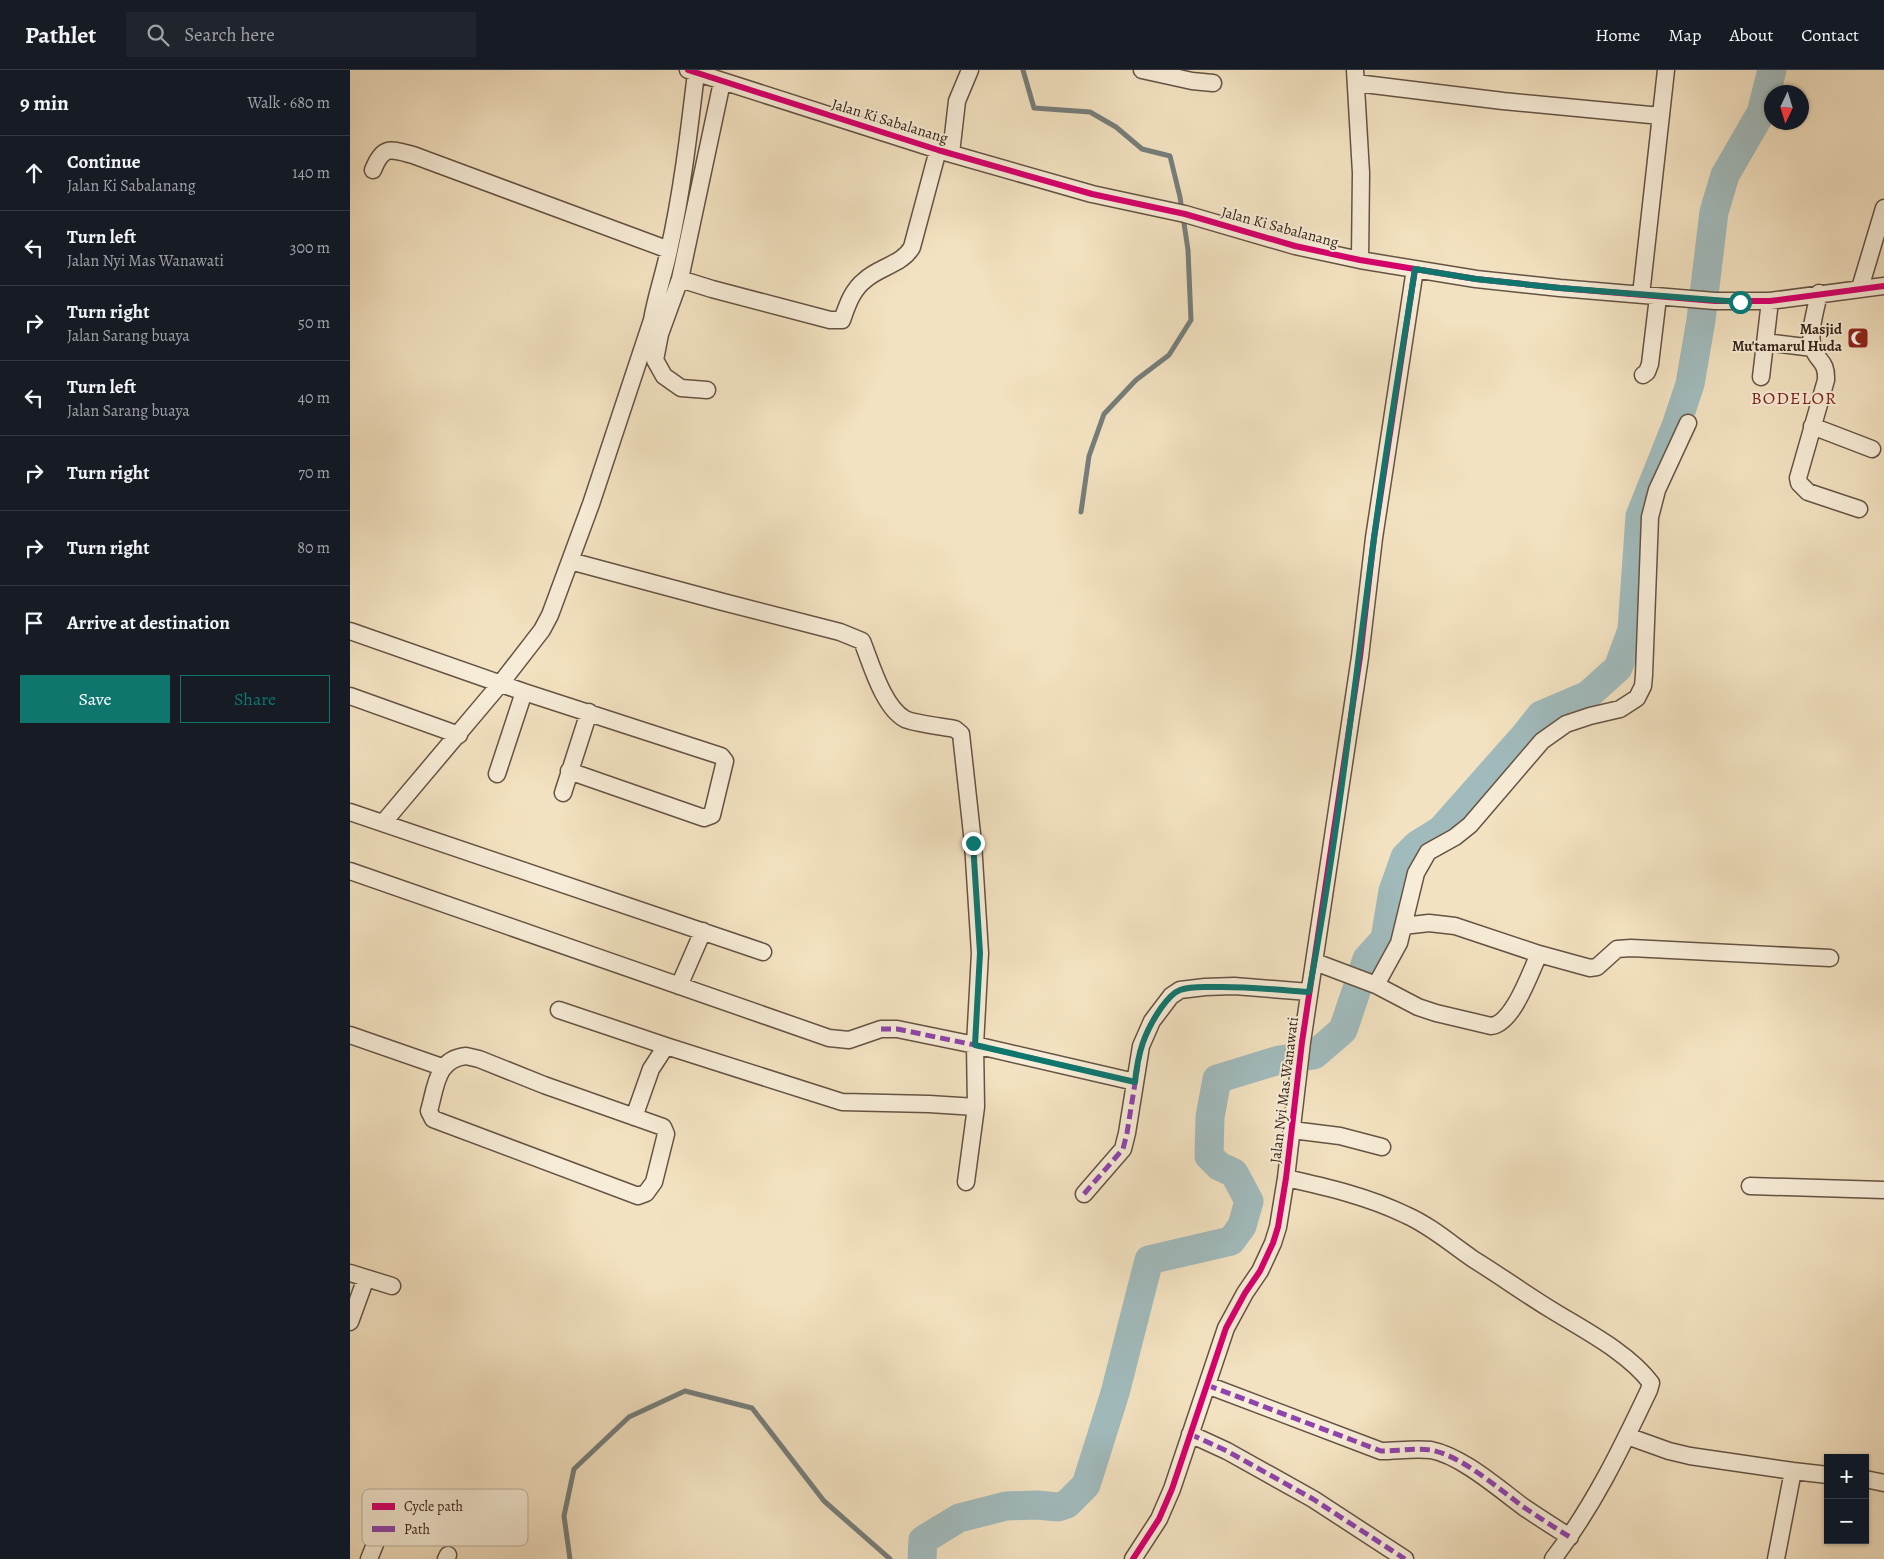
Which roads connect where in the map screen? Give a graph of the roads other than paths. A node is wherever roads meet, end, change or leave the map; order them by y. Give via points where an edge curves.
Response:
1 (970, 70) edge
2 (1142, 70) edge
3 (1666, 70) edge
4 (699, 72) edge
5 (1355, 77) edge
6 (722, 82) junction
7 (1213, 83) dead end
8 (1661, 116) junction
9 (944, 151) junction
10 (373, 170) dead end
11 (1884, 208) edge
12 (669, 250) junction
13 (1360, 260) junction
14 (1415, 269) junction
15 (680, 278) junction
16 (1884, 286) edge
17 (1860, 288) junction
18 (1819, 294) junction
19 (1641, 295) junction
20 (1658, 297) junction
21 (1770, 301) junction
22 (1765, 342) junction
23 (1812, 348) junction
24 (1643, 375) dead end
25 (1761, 377) dead end
26 (707, 390) dead end
27 (1688, 423) dead end
28 (1812, 426) junction
29 (1872, 450) dead end
30 (1859, 510) dead end
31 (570, 561) junction
32 (350, 631) edge
33 (501, 683) junction
34 (524, 692) junction
35 (350, 696) edge
36 (589, 712) junction
37 (459, 735) junction
38 (569, 771) junction
39 (497, 774) dead end
40 (563, 793) dead end
41 (350, 812) edge
42 (383, 823) junction
43 (350, 871) edge
44 (1403, 926) junction
45 (703, 931) junction
46 (763, 952) dead end
47 (1539, 954) junction
48 (1830, 958) dead end
49 (1315, 962) junction
50 (1373, 984) junction
51 (679, 986) junction
52 (1309, 992) junction
53 (559, 1010) dead end
54 (350, 1035) edge
55 (975, 1045) junction
56 (666, 1046) junction
57 (442, 1067) junction
58 (1135, 1082) junction
59 (976, 1107) junction
60 (634, 1117) junction
61 (1292, 1130) junction
62 (1382, 1147) dead end
63 (1286, 1178) junction
64 (966, 1182) dead end
65 (1750, 1186) dead end
66 (1884, 1190) edge
67 (1084, 1194) dead end
68 (350, 1273) edge
69 (366, 1278) junction
70 (392, 1286) dead end
71 (350, 1322) edge
72 (1207, 1385) junction
73 (1190, 1434) junction
74 (1627, 1436) junction
75 (1793, 1472) junction
76 (1824, 1475) edge
77 (1869, 1480) edge
78 (1884, 1482) edge
79 (1570, 1537) junction
80 (374, 1546) edge
81 (369, 1559) edge
82 (1133, 1559) edge
83 (1405, 1559) edge
84 (1553, 1559) edge
85 (1776, 1559) edge

1 - 9 street via 957,101
2 - 7 street
3 - 8 street
4 - 6 street, Jalan Ki Sabalanang
4 - 12 street
5 - 8 street via 1503,101
5 - 13 street via 1362,173
6 - 9 street, Jalan Ki Sabalanang
6 - 15 street
8 - 19 street
9 - 13 street, Jalan Ki Sabalanang via 1092,194 1182,213 1295,246
9 - 15 street via 907,255 865,280 854,291 842,320 830,320
10 - 12 street via 383,152 392,149
11 - 17 street
12 - 31 street via 652,320
13 - 14 street, Jalan Ki Sabalanang
14 - 19 street, Jalan Ki Sabalanang via 1476,279
14 - 49 street, Jalan Nyi Mas Wanawati
15 - 26 street via 660,334 655,360 664,376 681,388
16 - 17 street, Jalan Ki Sabalanang
17 - 18 street, Jalan Ki Sabalanang
18 - 21 street, Jalan Ki Sabalanang
18 - 23 street
19 - 20 street, Jalan Ki Sabalanang
20 - 21 street, Jalan Ki Sabalanang
20 - 24 street via 1650,364
21 - 22 street
22 - 23 street
22 - 25 street
23 - 28 street via 1826,373
27 - 44 street via 1656,490 1650,517 1644,675 1637,698 1620,709 1566,724 1542,741 1470,825 1428,852 1416,873
28 - 29 street
28 - 30 street via 1799,484 1808,492
31 - 33 street via 542,630
31 - 55 street via 840,632 862,641 879,686 892,707 905,719 955,729 961,734 973,843 980,953
32 - 33 street
33 - 34 street
33 - 37 street
34 - 36 street
34 - 39 street
35 - 37 street
36 - 38 street
36 - 38 street via 721,756 725,764 712,815 704,818
37 - 42 street
38 - 40 street
41 - 42 street
42 - 45 street
43 - 51 street
44 - 47 street via 1428,923 1455,926
44 - 50 street via 1393,957
45 - 46 street
45 - 51 street
47 - 48 street via 1590,968 1597,967 1617,949 1632,948
47 - 50 street via 1511,1013 1497,1026 1436,1013
49 - 50 street
49 - 52 street, Jalan Nyi Mas Wanawati
51 - 55 street via 829,1038 849,1040 881,1029
52 - 58 street via 1234,986 1180,990 1157,1014 1140,1046
52 - 61 street, Jalan Nyi Mas Wanawati
53 - 56 street
54 - 57 street
55 - 58 street
55 - 59 street
56 - 59 street via 842,1102
56 - 60 street via 651,1069
57 - 60 street via 456,1057 479,1059 544,1086
57 - 60 street via 428,1111 433,1120 638,1196 646,1193 654,1182 666,1134 663,1127
58 - 67 street via 1123,1149
59 - 64 street
61 - 62 street via 1340,1136
61 - 63 street, Jalan Nyi Mas Wanawati
63 - 72 street, Jalan Nyi Mas Wanawati via 1273,1243 1226,1328
63 - 74 street via 1324,1187 1406,1215 1621,1354 1650,1383
65 - 66 street
68 - 69 street
69 - 70 street
69 - 71 street
72 - 73 street, Jalan Nyi Mas Wanawati
72 - 79 street via 1381,1451 1432,1450 1480,1475
73 - 82 street, Jalan Nyi Mas Wanawati via 1172,1489
73 - 83 street via 1313,1499
74 - 75 street via 1690,1456
74 - 79 street
75 - 76 street
75 - 85 street
77 - 78 street
79 - 84 street
80 - 81 street

